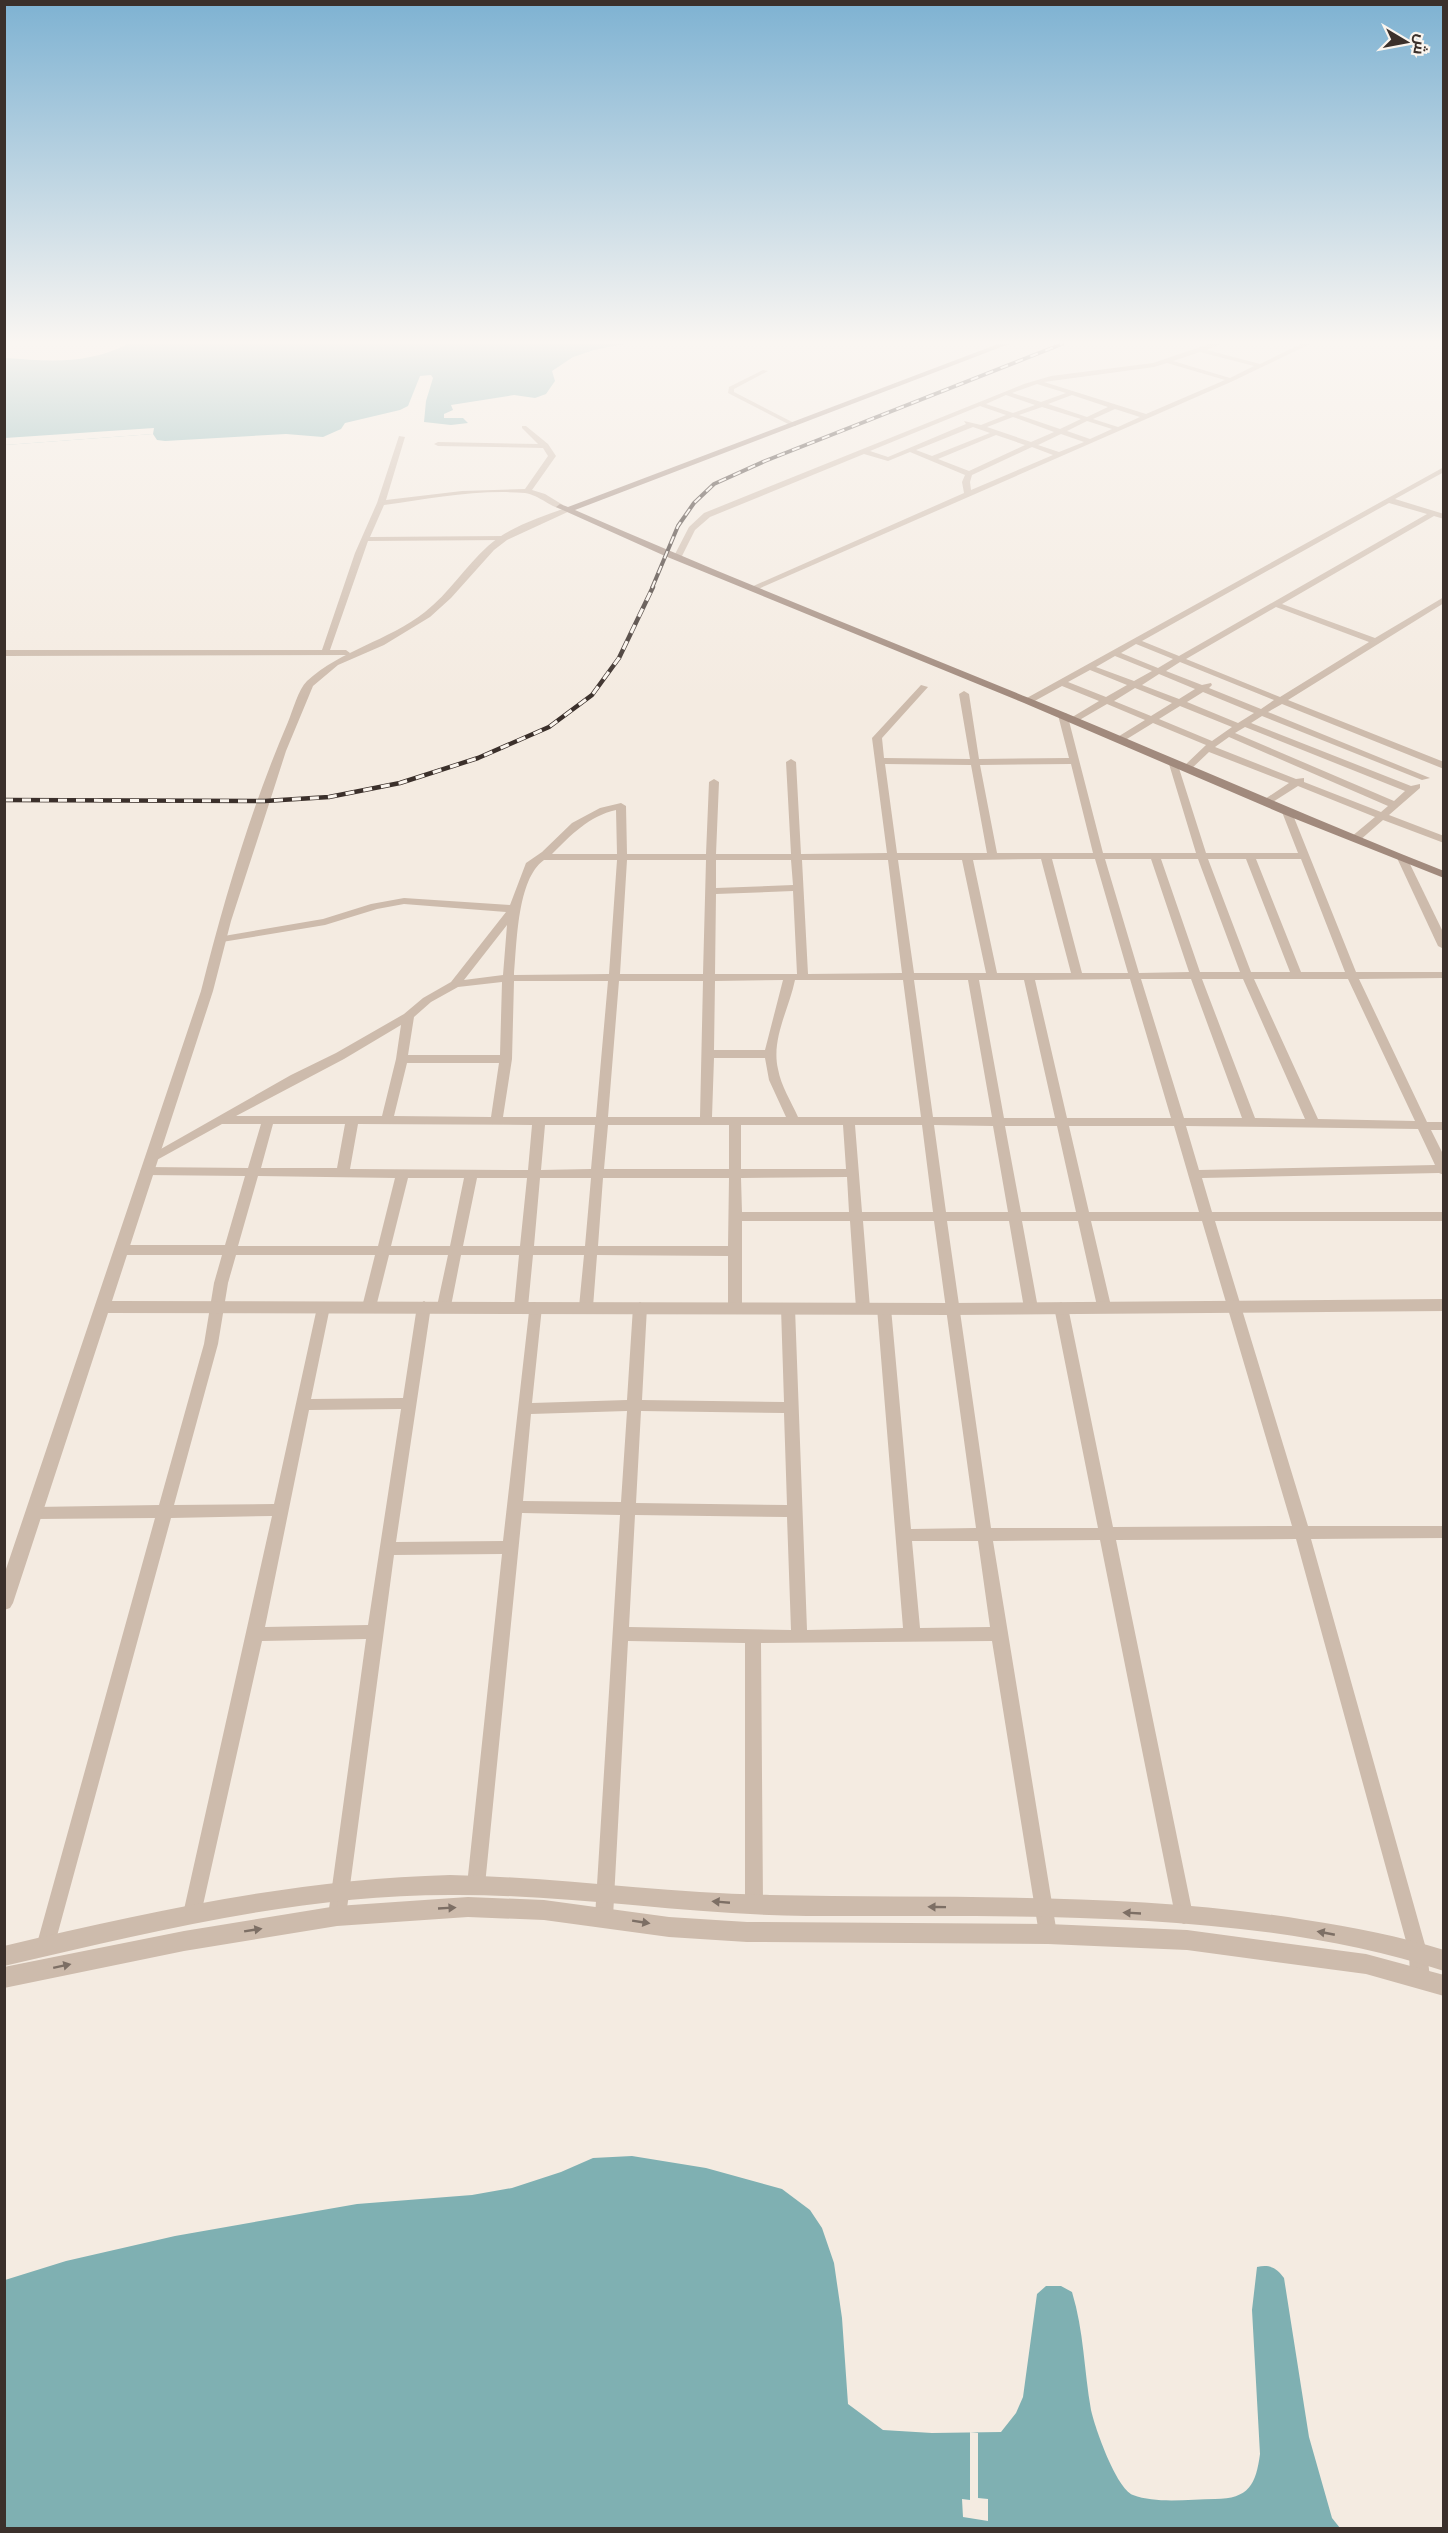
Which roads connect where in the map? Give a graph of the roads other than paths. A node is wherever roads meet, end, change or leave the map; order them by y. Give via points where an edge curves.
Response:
1 (393, 462) edge
2 (549, 462) edge
3 (687, 462) edge
4 (838, 462) edge
5 (940, 462) edge
6 (990, 462) edge
7 (1040, 462) edge
8 (986, 464) junction
9 (1443, 469) edge
10 (969, 474) junction
11 (1013, 474) junction
12 (527, 491) junction
13 (968, 494) junction
14 (1389, 500) junction
15 (381, 503) junction
16 (564, 508) junction
17 (1433, 514) junction
18 (1443, 517) edge
19 (492, 537) junction
20 (504, 538) junction
21 (365, 539) junction
22 (677, 558) junction
23 (753, 588) junction
24 (1443, 599) edge
25 (1277, 605) junction
26 (1135, 641) junction
27 (1376, 641) junction
28 (4, 653) edge
29 (325, 653) junction
30 (1114, 653) junction
31 (346, 655) junction
32 (1182, 660) junction
33 (1089, 667) junction
34 (1160, 671) junction
35 (1223, 676) junction
36 (1060, 682) junction
37 (1136, 685) junction
38 (924, 687) dead end
39 (1202, 688) junction
40 (964, 694) dead end
41 (1283, 700) junction
42 (1028, 701) junction
43 (1107, 701) junction
44 (1179, 702) junction
45 (1262, 711) junction
46 (1068, 718) junction
47 (1153, 720) junction
48 (1242, 724) junction
49 (1361, 732) junction
50 (1228, 733) junction
51 (1119, 741) junction
52 (1343, 744) junction
53 (1210, 746) junction
54 (1326, 757) junction
55 (880, 761) junction
56 (1073, 761) junction
57 (791, 762) dead end
58 (975, 762) junction
59 (1174, 764) junction
60 (1442, 765) edge
61 (1186, 769) junction
62 (1313, 770) junction
63 (1425, 778) junction
64 (714, 782) dead end
65 (1296, 783) junction
66 (1412, 790) junction
67 (1265, 802) junction
68 (1395, 805) junction
69 (1287, 812) junction
70 (1382, 816) junction
71 (1355, 839) junction
72 (1443, 840) edge
73 (1250, 856) junction
74 (1303, 856) junction
75 (542, 857) junction
76 (967, 857) junction
77 (993, 857) junction
78 (1046, 857) junction
79 (1099, 857) junction
80 (1155, 857) junction
81 (1202, 857) junction
82 (622, 858) junction
83 (710, 858) junction
84 (796, 858) junction
85 (891, 858) junction
86 (1402, 858) junction
87 (1443, 875) edge
88 (798, 888) junction
89 (709, 891) junction
90 (514, 909) junction
91 (222, 939) junction
92 (1443, 946) edge
93 (1246, 974) junction
94 (1077, 975) junction
95 (1134, 975) junction
96 (1195, 975) junction
97 (1297, 975) junction
98 (1353, 975) junction
99 (1443, 975) edge
100 (710, 976) junction
101 (796, 976) junction
102 (909, 976) junction
103 (973, 976) junction
104 (992, 976) junction
105 (1029, 976) junction
106 (508, 978) junction
107 (614, 978) junction
108 (455, 984) junction
109 (408, 1016) junction
110 (708, 1054) junction
111 (771, 1054) junction
112 (402, 1059) junction
113 (506, 1059) junction
114 (221, 1120) junction
115 (268, 1120) junction
116 (496, 1120) junction
117 (539, 1120) junction
118 (602, 1120) junction
119 (352, 1121) junction
120 (387, 1121) junction
121 (706, 1121) junction
122 (735, 1122) junction
123 (794, 1122) junction
124 (849, 1122) junction
125 (927, 1122) junction
126 (1250, 1122) junction
127 (1000, 1123) junction
128 (1062, 1123) junction
129 (1313, 1123) junction
130 (1180, 1124) junction
131 (1420, 1125) junction
132 (1443, 1126) edge
133 (151, 1158) junction
134 (1443, 1170) edge
135 (146, 1171) junction
136 (735, 1172) junction
137 (252, 1173) junction
138 (343, 1173) junction
139 (403, 1173) junction
140 (853, 1173) junction
141 (471, 1174) junction
142 (533, 1174) junction
143 (597, 1174) junction
144 (1195, 1174) junction
145 (736, 1216) junction
146 (939, 1216) junction
147 (1016, 1216) junction
148 (1443, 1216) edge
149 (857, 1217) junction
150 (1083, 1217) junction
151 (1208, 1217) junction
152 (231, 1249) junction
153 (525, 1249) junction
154 (121, 1250) junction
155 (384, 1250) junction
156 (456, 1250) junction
157 (591, 1250) junction
158 (736, 1251) junction
159 (1443, 1305) edge
160 (369, 1306) junction
161 (424, 1306) junction
162 (444, 1306) junction
163 (1104, 1306) junction
164 (1235, 1306) junction
165 (104, 1307) junction
166 (323, 1307) junction
167 (528, 1307) junction
168 (586, 1307) junction
169 (640, 1307) junction
170 (1061, 1307) junction
171 (216, 1308) junction
172 (735, 1308) junction
173 (788, 1308) junction
174 (864, 1308) junction
175 (884, 1308) junction
176 (1031, 1308) junction
177 (952, 1309) junction
178 (410, 1403) junction
179 (303, 1405) junction
180 (635, 1405) junction
181 (791, 1408) junction
182 (525, 1409) junction
183 (515, 1508) junction
184 (629, 1508) junction
185 (281, 1510) junction
186 (794, 1510) junction
187 (164, 1512) junction
188 (35, 1513) junction
189 (1443, 1532) edge
190 (1107, 1533) junction
191 (1302, 1533) junction
192 (905, 1535) junction
193 (986, 1536) junction
194 (511, 1547) junction
195 (388, 1549) junction
196 (4, 1603) edge
197 (375, 1632) junction
198 (255, 1634) junction
199 (621, 1634) junction
200 (912, 1635) junction
201 (999, 1635) junction
202 (753, 1636) junction
203 (799, 1637) junction
204 (476, 1885) junction
205 (340, 1891) junction
206 (607, 1892) junction
207 (754, 1905) junction
208 (1043, 1909) junction
209 (192, 1914) junction
210 (1184, 1915) junction
211 (337, 1916) junction
212 (604, 1917) junction
213 (1048, 1934) junction
214 (1363, 1940) junction
215 (45, 1947) junction
216 (1418, 1952) junction
217 (4, 1956) edge
218 (1443, 1961) edge
219 (1366, 1964) junction
220 (4, 1978) edge
221 (1420, 1978) junction
222 (1443, 1986) edge

1 - 15 street
2 - 12 street
3 - 16 main road
4 - 22 street via 706,515 688,532
5 - 10 street
6 - 8 street
7 - 11 street
8 - 10 street
8 - 11 street
9 - 14 street
10 - 13 street
11 - 13 street
12 - 15 street
12 - 16 street via 541,494
13 - 23 street
14 - 17 street
14 - 26 street
15 - 21 street
16 - 19 street
16 - 20 street
16 - 22 main road
17 - 18 street
17 - 25 street
19 - 20 street
19 - 21 street
19 - 31 street via 428,605
20 - 31 street via 427,615 381,643
21 - 29 street
22 - 23 main road
23 - 42 main road
24 - 27 street
25 - 27 street
25 - 32 street
26 - 30 street
26 - 32 street
27 - 41 street
28 - 29 street
29 - 31 street
30 - 33 street
30 - 34 street
31 - 91 street via 309,685 281,751
32 - 34 street
32 - 35 street
33 - 36 street
33 - 37 street
34 - 37 street
34 - 39 street
35 - 39 street
35 - 41 street
36 - 42 street
36 - 43 street
37 - 43 street
37 - 44 street
38 - 55 street via 877,738
39 - 44 street
39 - 45 street
40 - 58 street
41 - 45 street
41 - 49 street
42 - 46 main road
43 - 46 street
43 - 47 street
44 - 47 street
44 - 48 street
45 - 48 street
45 - 52 street
46 - 51 main road
46 - 56 street
47 - 51 street
47 - 53 street
48 - 50 street
48 - 54 street
49 - 52 street
49 - 60 street
50 - 53 street
50 - 62 street
51 - 59 main road
52 - 54 street
52 - 63 street
53 - 61 street
53 - 65 street
54 - 62 street
54 - 66 street
55 - 58 street
55 - 85 street
56 - 58 street
56 - 79 street
57 - 84 street
58 - 77 street
59 - 61 main road
59 - 81 street
60 - 63 street
61 - 67 main road
62 - 65 street
62 - 68 street
63 - 66 street
64 - 83 street
65 - 67 street
65 - 70 street
66 - 68 street
67 - 69 main road
68 - 70 street
69 - 71 main road
69 - 74 street
70 - 71 street
70 - 72 street
71 - 86 main road
73 - 74 street
73 - 81 street
73 - 97 street
74 - 98 street
75 - 82 street
75 - 82 street via 576,825 619,805 623,807
75 - 90 street via 530,865
76 - 77 street
76 - 85 street
76 - 104 street
77 - 78 street
78 - 79 street
78 - 94 street
79 - 80 street
79 - 95 street
80 - 81 street
80 - 96 street
81 - 93 street
82 - 83 street
82 - 107 street
83 - 84 street
83 - 89 street
84 - 85 street
84 - 88 street
85 - 102 street
86 - 87 main road
86 - 92 street
88 - 89 street
88 - 101 street
89 - 100 street
90 - 91 street via 404,901 325,922
90 - 106 street
90 - 108 street
91 - 133 street
93 - 96 street
93 - 97 street
93 - 129 street
94 - 95 street
94 - 105 street
95 - 96 street
95 - 130 street
96 - 126 street
97 - 98 street
98 - 99 street
98 - 131 street
100 - 101 street
100 - 107 street
100 - 110 street
101 - 102 street
101 - 111 street
102 - 103 street
102 - 125 street
103 - 104 street
103 - 127 street
104 - 105 street
105 - 128 street
106 - 107 street
106 - 108 street
106 - 113 street
107 - 118 street
108 - 109 street
109 - 112 street
109 - 114 street
110 - 111 street
110 - 121 street
111 - 123 street via 773,1075
112 - 113 street
112 - 120 street
113 - 116 street
114 - 115 street
114 - 133 street
115 - 119 street
115 - 137 street
116 - 117 street
116 - 120 street
117 - 118 street
117 - 142 street
118 - 121 street
118 - 143 street
119 - 120 street
119 - 138 street
121 - 122 street
122 - 123 street
122 - 136 street
123 - 124 street
124 - 125 street
124 - 140 street
125 - 127 street
125 - 146 street
126 - 129 street
126 - 130 street
127 - 128 street
127 - 147 street
128 - 130 street
128 - 150 street
129 - 131 street
130 - 144 street
131 - 132 street
131 - 134 street
133 - 135 street
134 - 144 street
135 - 137 street
135 - 154 street
136 - 140 street
136 - 143 street
136 - 145 street
137 - 138 street
137 - 152 street
138 - 139 street
139 - 141 street
139 - 155 street
140 - 149 street
141 - 142 street
141 - 156 street
142 - 143 street
142 - 153 street
143 - 157 street
144 - 151 street
145 - 149 street
145 - 158 street
146 - 147 street
146 - 149 street
146 - 177 street
147 - 150 street
147 - 176 street
148 - 151 street
149 - 174 street
150 - 151 street
150 - 163 street
151 - 164 street
152 - 154 street
152 - 155 street
152 - 171 street
153 - 156 street
153 - 157 street
153 - 167 street
154 - 165 street
155 - 156 street
155 - 160 street
156 - 162 street
157 - 158 street
157 - 168 street
158 - 172 street
159 - 164 street
160 - 161 street
160 - 166 street
161 - 162 street
161 - 178 street
162 - 167 street
163 - 164 street
163 - 170 street
164 - 191 street
165 - 171 street
165 - 188 street
166 - 171 street
166 - 179 street
167 - 168 street
167 - 182 street
168 - 169 street
169 - 172 street
169 - 180 street
170 - 176 street
170 - 190 street
171 - 187 street via 211,1344
172 - 173 street
173 - 174 street
173 - 181 street
174 - 175 street
175 - 177 street
175 - 192 street
176 - 177 street
177 - 193 street
178 - 179 street
178 - 195 street
179 - 185 street
180 - 181 street
180 - 182 street
180 - 184 street
181 - 186 street
182 - 183 street
183 - 184 street
183 - 194 street
184 - 186 street
184 - 199 street
185 - 187 street
185 - 198 street
186 - 203 street
187 - 188 street
187 - 215 street
188 - 196 street
189 - 191 street
190 - 191 street
190 - 193 street
190 - 210 street
191 - 216 street
192 - 193 street
192 - 200 street
193 - 201 street
194 - 195 street
194 - 204 street
195 - 197 street
197 - 198 street
197 - 205 street
198 - 209 street
199 - 202 street
199 - 206 street
200 - 201 street
200 - 203 street
201 - 208 street
202 - 203 street
202 - 207 street
204 - 205 street
204 - 206 street
205 - 209 street
205 - 211 street
207 -> 206 street
206 - 212 street
208 -> 207 street
210 -> 208 street
208 - 213 street
209 - 215 street
214 -> 210 street
211 -> 212 street via 512,1907
220 -> 211 street via 184,1941
212 -> 213 street via 669,1927 747,1932
213 - 219 street via 1187,1940
214 - 216 street
214 - 219 street
215 - 217 street
216 - 218 street
216 - 221 street
219 - 221 street
221 - 222 street

